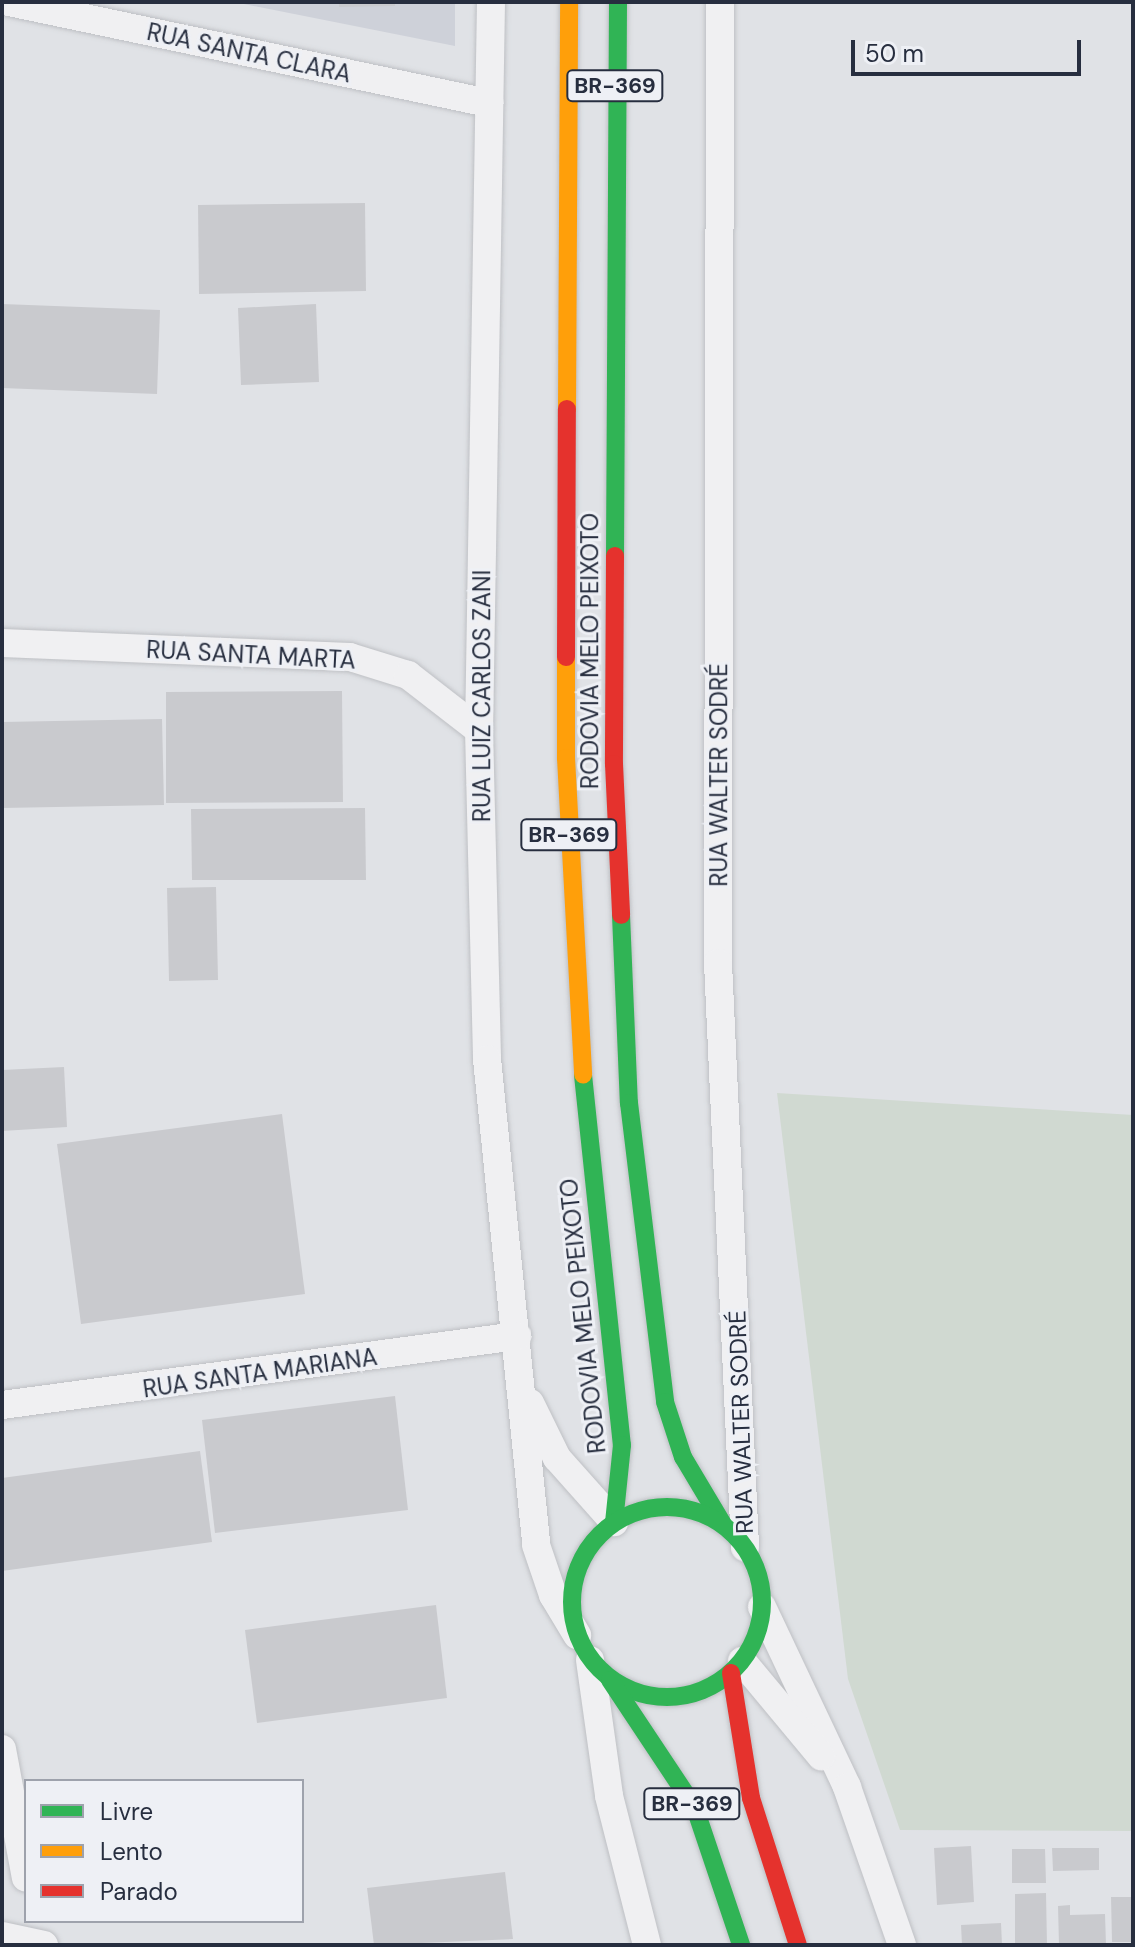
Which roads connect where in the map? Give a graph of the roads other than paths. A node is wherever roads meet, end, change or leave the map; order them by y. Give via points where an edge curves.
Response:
1 (9, 2) edge
2 (491, 2) edge
3 (569, 2) edge
4 (618, 2) edge
5 (720, 2) edge
6 (489, 103) junction
7 (2, 643) edge
8 (479, 730) junction
9 (517, 1336) junction
10 (523, 1389) junction
11 (2, 1405) edge
12 (614, 1522) junction
13 (723, 1524) junction
14 (745, 1547) junction
15 (762, 1607) junction
16 (592, 1658) junction
17 (736, 1667) junction
18 (2, 1749) edge
19 (847, 1787) junction
20 (24, 1867) edge
21 (2, 1936) edge
22 (39, 1937) edge
23 (647, 1945) edge
24 (741, 1945) edge
25 (798, 1945) edge
26 (902, 1945) edge

1 - 6 street, RUA SANTA CLARA
2 - 6 street, RUA LUIZ CARLOS ZANI
3 - 12 main road, RODOVIA MELO PEIXOTO / BR-369 via 566,758 583,1076 622,1445
4 - 13 main road, RODOVIA MELO PEIXOTO / BR-369 via 614,764 629,1103 665,1402 683,1457
5 - 14 street, RUA WALTER SODRÉ via 718,963
6 - 8 street, RUA LUIZ CARLOS ZANI
7 - 8 street, RUA SANTA MARTA via 350,657 408,675
8 - 9 street, RUA LUIZ CARLOS ZANI via 487,1059
9 - 10 street, RUA LUIZ CARLOS ZANI
9 - 11 street, RUA SANTA MARIANA
10 - 12 street, RUA LUIZ CARLOS ZANI via 557,1458
10 - 16 street, RUA LUIZ CARLOS ZANI via 536,1545 553,1595
12 - 13 main road via 640,1509 669,1506 697,1511
12 - 16 main road via 591,1544 576,1572 571,1604
13 - 14 main road
14 - 15 main road via 759,1576
15 - 17 main road via 756,1636
15 - 19 street
16 - 17 main road via 629,1691 672,1698 713,1686
16 - 23 street, RUA LUIZ CARLOS ZANI via 609,1796
16 - 24 main road, BR-369 via 695,1808
17 - 19 street
17 - 25 main road, BR-369 via 751,1798
18 - 20 street
19 - 26 street
21 - 22 street

